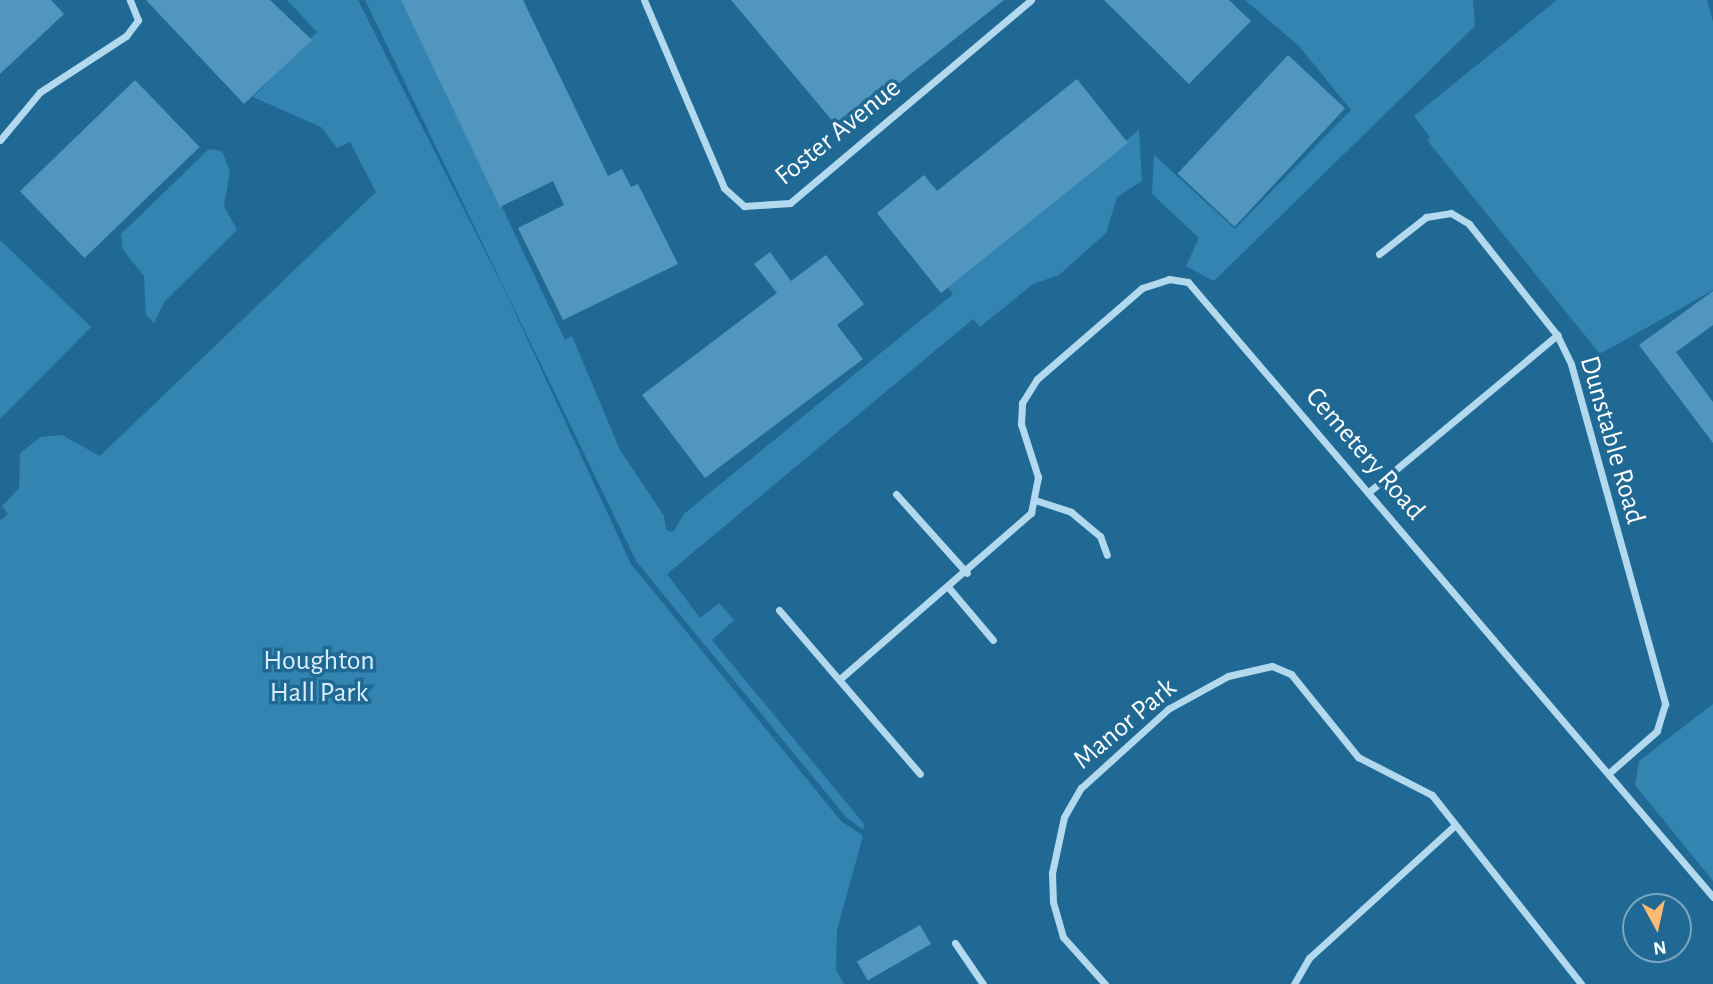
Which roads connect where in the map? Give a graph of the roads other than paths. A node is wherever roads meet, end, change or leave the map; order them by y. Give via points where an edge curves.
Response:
1 (130, 0) edge
2 (644, 0) edge
3 (1031, 0) edge
4 (0, 139) edge
5 (1379, 254) dead end
6 (1556, 335) junction
7 (1370, 491) junction
8 (896, 494) dead end
9 (1038, 501) junction
10 (1107, 555) dead end
11 (967, 573) junction
12 (949, 588) junction
13 (779, 610) dead end
14 (993, 640) dead end
15 (841, 678) junction
16 (1609, 773) junction
17 (919, 774) dead end
18 (1454, 826) junction
19 (1713, 897) edge
20 (955, 943) dead end
21 (983, 984) edge
22 (1105, 984) edge
23 (1294, 984) edge
24 (1581, 984) edge

1 - 4 street via 138,20 126,36 40,92
2 - 3 street, Foster Avenue via 724,188 744,206 790,204
5 - 6 street via 1426,217 1451,213 1469,225
6 - 7 street, Dunstable Road
6 - 16 street, Dunstable Road via 1571,364 1665,704 1657,731
7 - 9 street, Cemetery Road via 1207,301 1188,282 1169,279 1142,288 1028,392 1021,424 1035,463
7 - 16 street, Cemetery Road
8 - 11 street
9 - 10 street via 1071,512 1100,536
9 - 11 street via 1022,524
11 - 12 street
12 - 14 street
12 - 15 street
13 - 15 street
15 - 17 street
16 - 19 street, Cemetery Road
18 - 22 street, Manor Park via 1432,795 1358,757 1291,674 1253,666 1201,688 1168,709 1081,788 1063,817 1052,873 1053,902 1063,937
18 - 23 street via 1309,958
18 - 24 street, Manor Park
20 - 21 street

